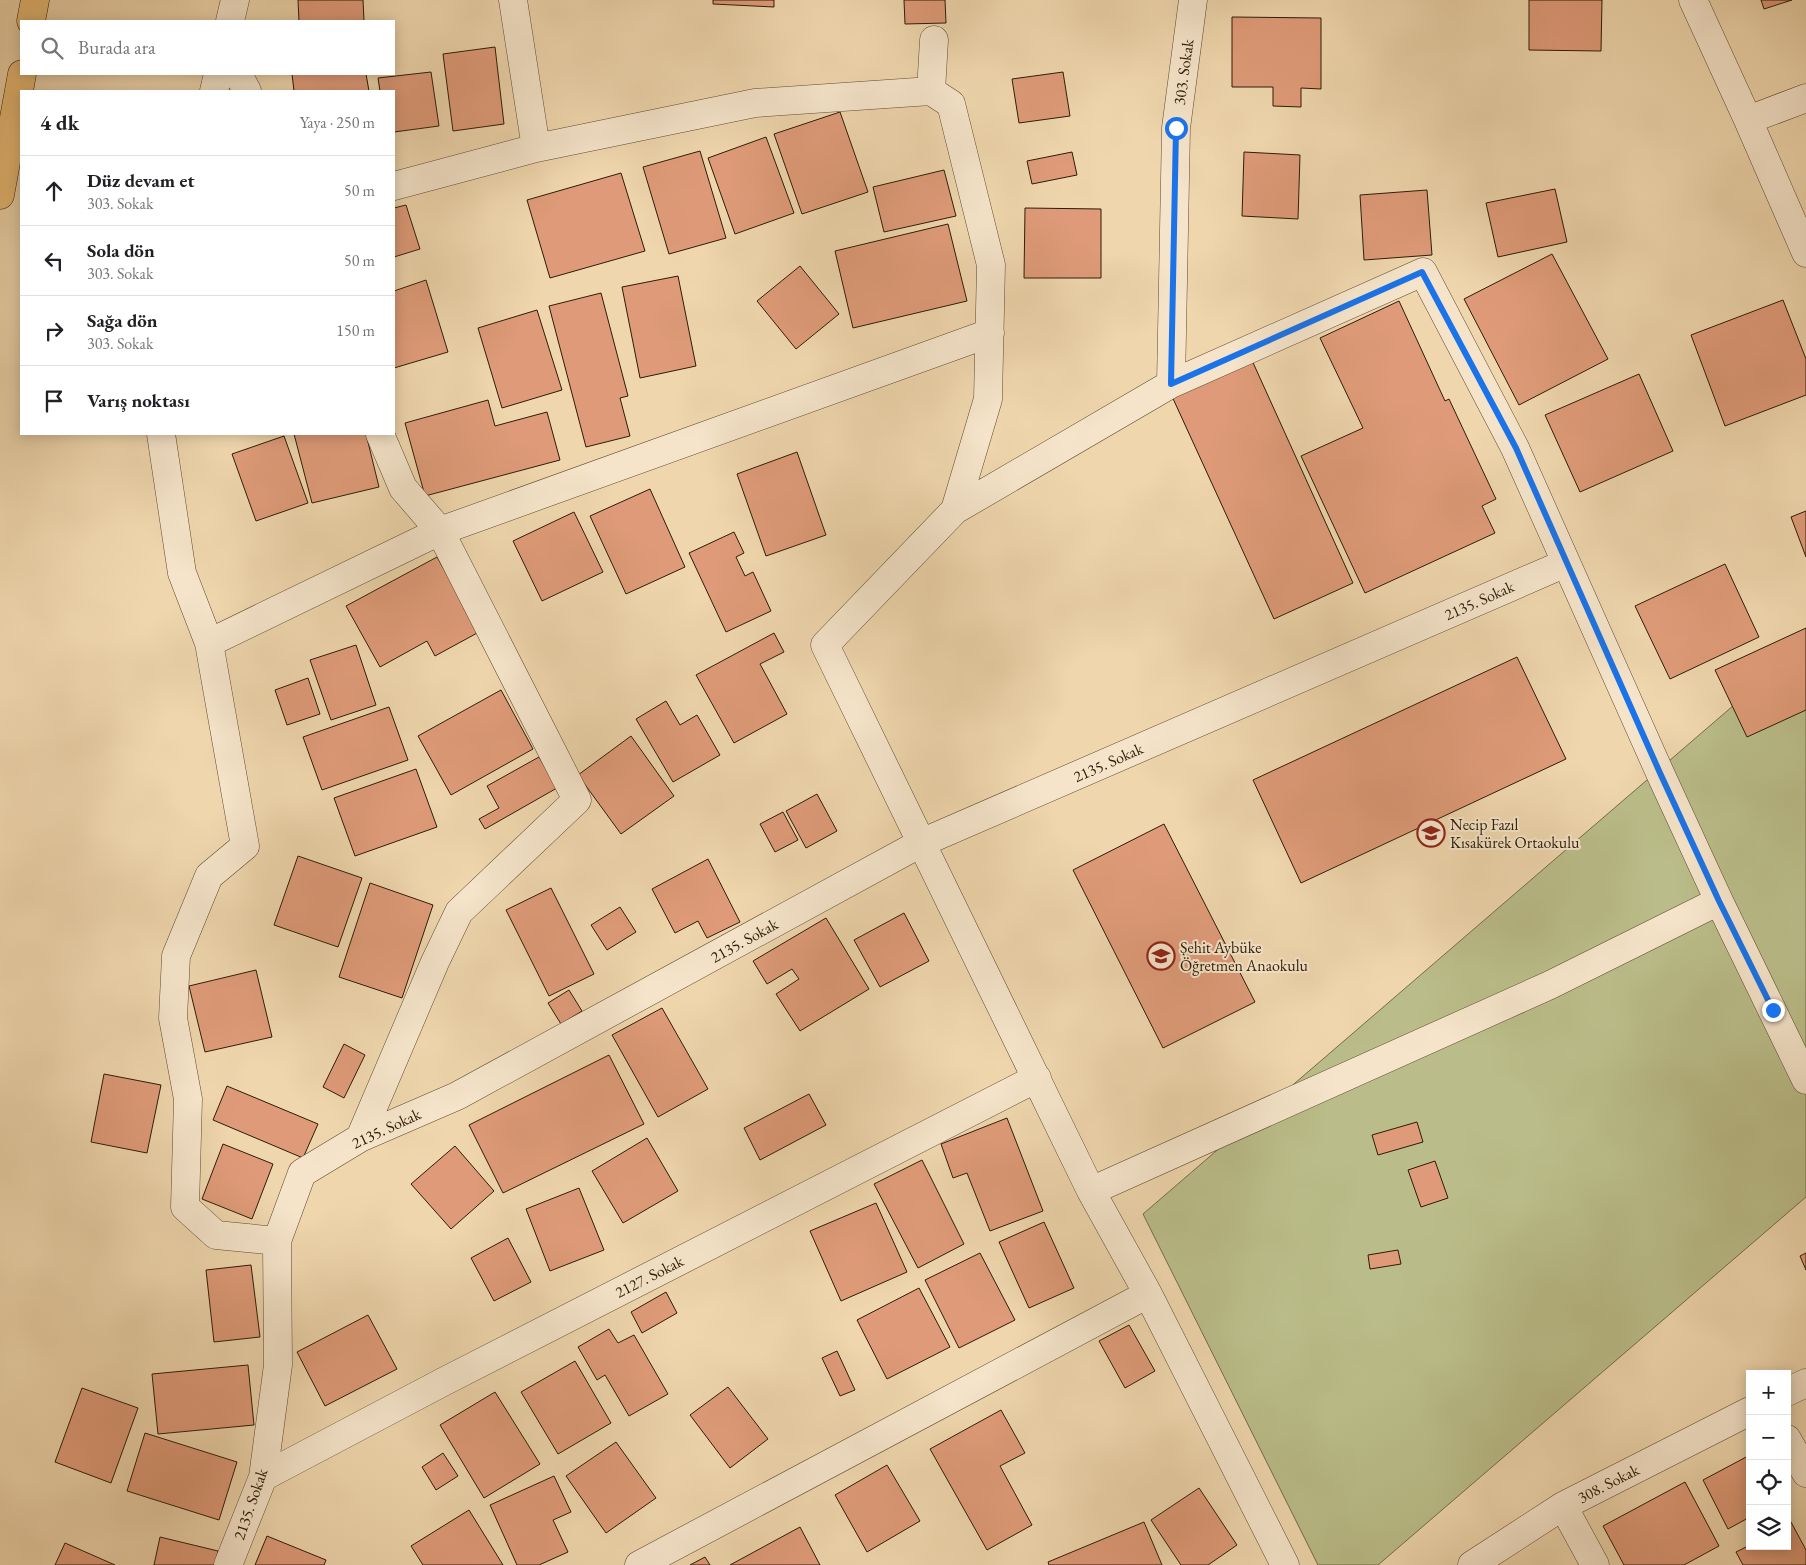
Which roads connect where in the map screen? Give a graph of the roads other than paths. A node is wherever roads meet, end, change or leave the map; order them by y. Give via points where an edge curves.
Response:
1 (35, 0) edge
2 (235, 0) edge
3 (513, 0) edge
4 (1193, 0) edge
5 (1693, 0) edge
6 (31, 20) edge
7 (230, 20) edge
8 (934, 40) dead end
9 (22, 75) edge
10 (218, 75) edge
11 (239, 75) edge
12 (214, 90) edge
13 (246, 90) edge
14 (932, 91) junction
15 (1806, 98) edge
16 (1748, 120) junction
17 (536, 148) junction
18 (395, 186) edge
19 (0, 195) edge
20 (1806, 254) edge
21 (990, 334) junction
22 (1171, 384) junction
23 (161, 435) edge
24 (380, 435) edge
25 (955, 510) junction
26 (440, 531) junction
27 (1566, 562) junction
28 (209, 642) junction
29 (921, 843) junction
30 (1719, 901) junction
31 (1037, 1078) junction
32 (1806, 1080) edge
33 (360, 1138) junction
34 (1091, 1191) junction
35 (277, 1241) junction
36 (1148, 1294) junction
37 (1806, 1382) edge
38 (1791, 1390) edge
39 (1746, 1413) edge
40 (1791, 1446) edge
41 (1806, 1473) edge
42 (263, 1477) junction
43 (1563, 1506) junction
44 (228, 1565) edge
45 (639, 1565) edge
46 (1285, 1565) edge
47 (1472, 1565) edge
48 (1595, 1565) edge

1 - 6 highway
2 - 7 street
3 - 17 street
4 - 22 street, 303. Sokak via 1176,128
5 - 16 street
8 - 14 street
9 - 19 highway
10 - 12 street
11 - 13 street
14 - 17 street via 755,103
14 - 21 street via 951,104 991,265
15 - 16 street
16 - 20 street
17 - 18 street
21 - 25 street via 988,399
21 - 26 street
22 - 25 street
22 - 27 street via 1422,272 1516,448
23 - 28 street via 182,573
24 - 26 street via 403,488
25 - 29 street via 825,645
26 - 28 street
26 - 33 street via 577,800 458,912
27 - 29 street, 2135. Sokak
27 - 30 street
28 - 35 street via 245,846 209,876 176,956 173,1018 188,1099 185,1207 216,1235
29 - 31 street
29 - 33 street, 2135. Sokak via 457,1096
30 - 32 street
30 - 34 street via 1550,985
31 - 34 street
31 - 42 street, 2127. Sokak
33 - 35 street, 2135. Sokak via 302,1173
34 - 36 street
35 - 42 street, 2135. Sokak via 278,1365
36 - 45 street
36 - 46 street
37 - 38 street
39 - 43 street, 308. Sokak
40 - 41 street
42 - 44 street, 2135. Sokak
43 - 47 street, 308. Sokak
43 - 48 street

